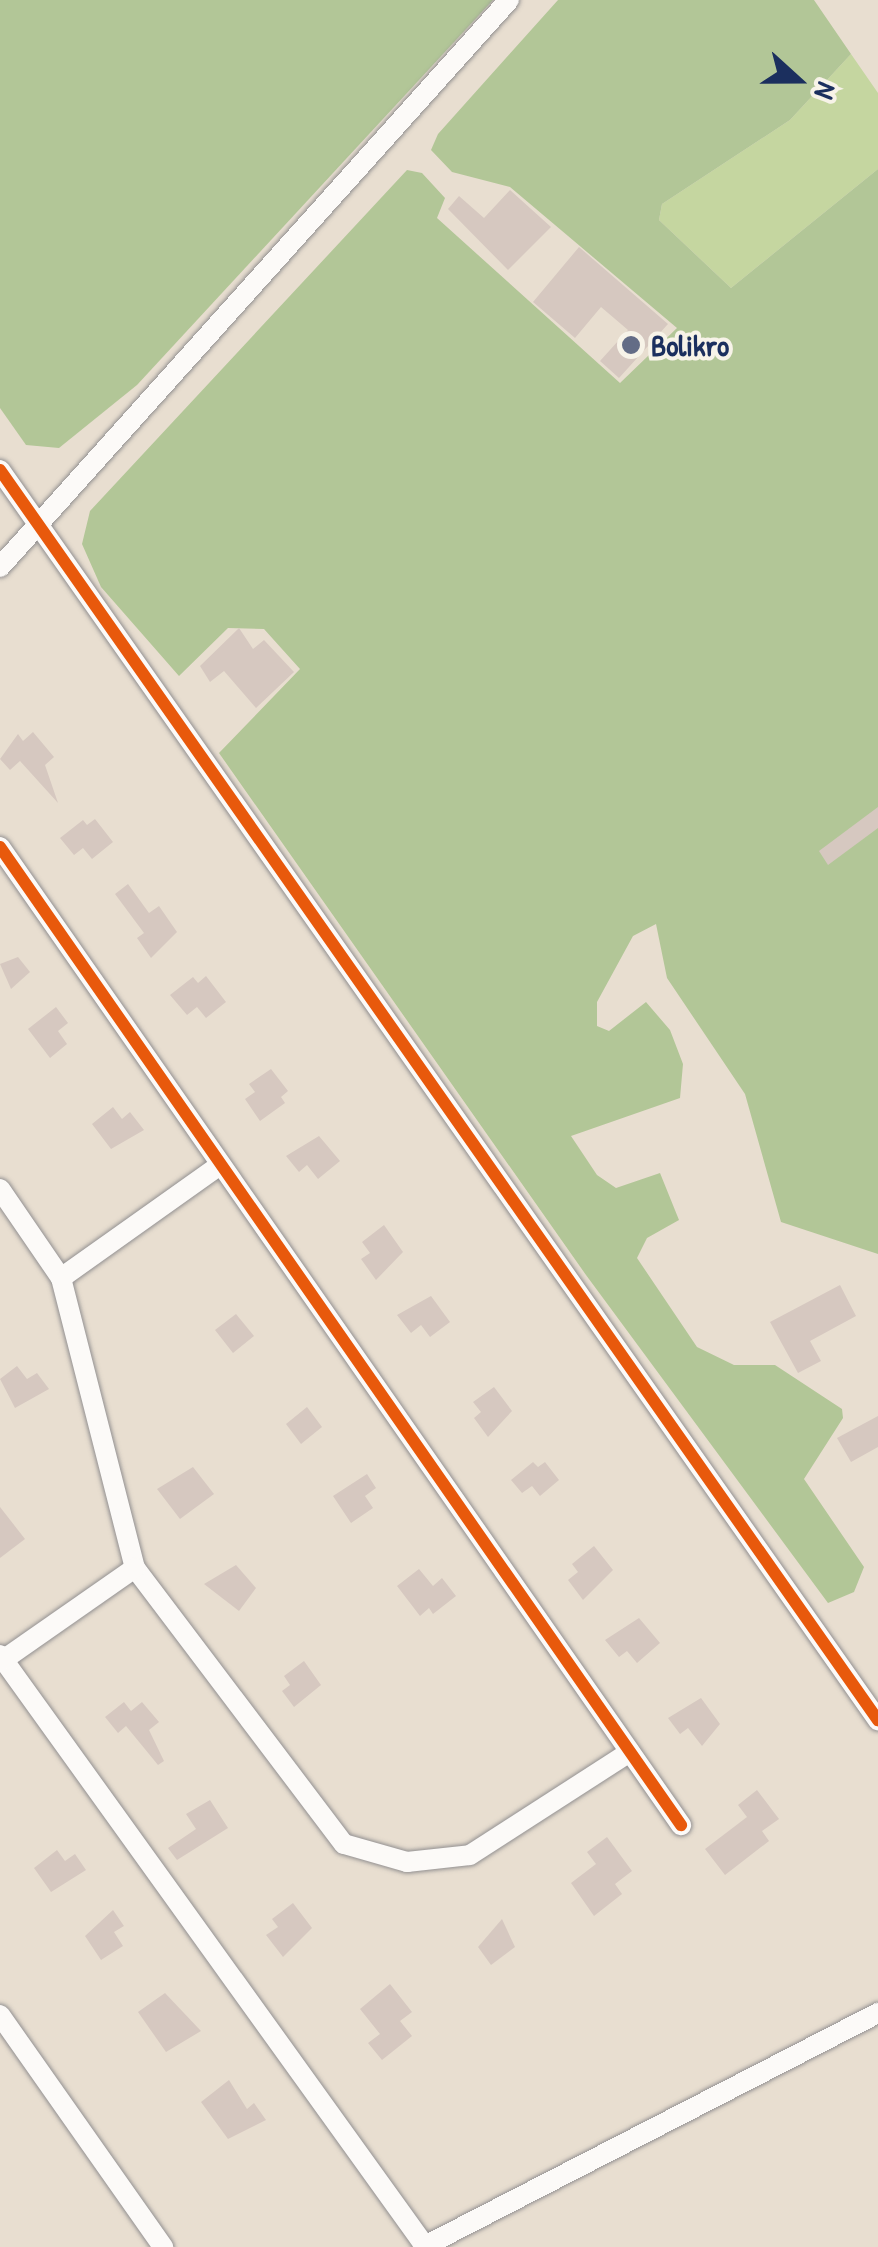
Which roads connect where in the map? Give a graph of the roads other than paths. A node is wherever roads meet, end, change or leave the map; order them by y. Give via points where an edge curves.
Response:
1 (510, 0) edge
2 (0, 470) edge
3 (39, 525) junction
4 (0, 568) edge
5 (0, 847) edge
6 (217, 1167) junction
7 (0, 1189) edge
8 (61, 1278) junction
9 (136, 1568) junction
10 (2, 1658) edge
11 (878, 1720) edge
12 (630, 1752) junction
13 (681, 1825) dead end
14 (878, 2013) edge
15 (0, 2015) edge
16 (153, 2244) edge
17 (424, 2246) edge

1 - 3 street
2 - 3 street
3 - 4 street
3 - 11 street
5 - 6 street
6 - 8 street
6 - 12 street
7 - 8 street
8 - 9 street
9 - 10 street
9 - 12 street via 344,1844 407,1862 470,1855
10 - 17 street
12 - 13 street
14 - 17 street
15 - 16 street

